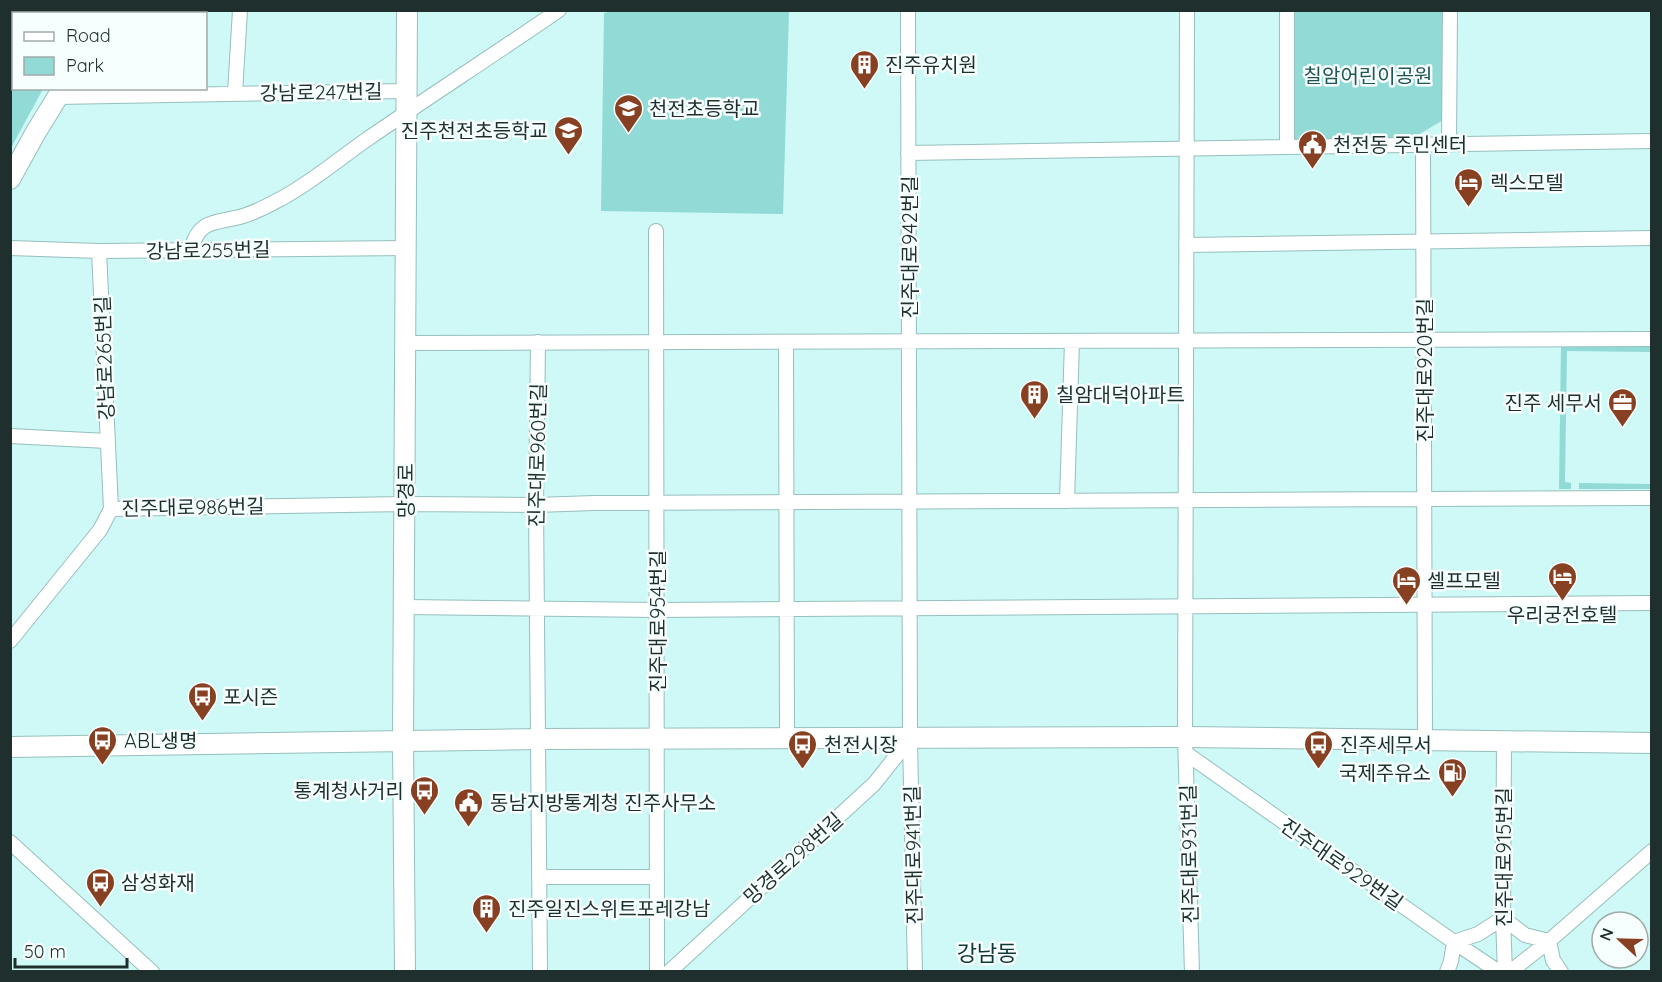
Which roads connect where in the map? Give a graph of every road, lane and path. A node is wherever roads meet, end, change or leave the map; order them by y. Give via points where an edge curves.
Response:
1 (240, 10) edge
2 (407, 10) edge
3 (559, 10) edge
4 (908, 10) edge
5 (1186, 10) edge
6 (1287, 10) edge
7 (1450, 10) edge
8 (406, 91) junction
9 (60, 93) edge
10 (235, 93) junction
11 (406, 114) junction
12 (1652, 141) edge
13 (1449, 144) junction
14 (1423, 145) junction
15 (1287, 147) junction
16 (1186, 148) junction
17 (908, 153) junction
18 (10, 179) edge
19 (656, 231) dead end
20 (1652, 238) edge
21 (1424, 242) junction
22 (1186, 245) junction
23 (10, 248) edge
24 (406, 248) junction
25 (190, 250) junction
26 (99, 251) junction
27 (1652, 339) edge
28 (1186, 340) junction
29 (1424, 340) junction
30 (909, 341) junction
31 (1072, 341) junction
32 (538, 342) junction
33 (656, 342) junction
34 (786, 342) junction
35 (405, 343) junction
36 (10, 436) edge
37 (107, 441) junction
38 (1652, 498) edge
39 (1425, 499) junction
40 (1185, 500) junction
41 (910, 501) junction
42 (1067, 501) junction
43 (657, 502) junction
44 (786, 502) junction
45 (405, 504) junction
46 (536, 506) junction
47 (111, 508) junction
48 (1652, 603) edge
49 (1426, 605) junction
50 (404, 607) junction
51 (1185, 607) junction
52 (910, 609) junction
53 (537, 610) junction
54 (657, 610) junction
55 (786, 610) junction
56 (10, 640) edge
57 (539, 739) junction
58 (787, 739) junction
59 (910, 739) junction
60 (657, 740) junction
61 (1425, 740) junction
62 (403, 741) junction
63 (1503, 742) junction
64 (1652, 743) edge
65 (1186, 746) junction
66 (10, 747) edge
67 (10, 842) edge
68 (1652, 851) edge
69 (540, 877) junction
70 (657, 877) junction
71 (1503, 918) junction
72 (1549, 941) junction
73 (1454, 942) junction
74 (152, 972) edge
75 (405, 972) edge
76 (540, 972) edge
77 (657, 972) edge
78 (669, 972) edge
79 (915, 972) edge
80 (1192, 972) edge
81 (1447, 972) edge
82 (1498, 972) edge
83 (1505, 972) edge
84 (1510, 972) edge
85 (1561, 972) edge

1 - 10 street, 강남로247번길
2 - 8 street, 망경로
3 - 11 street
4 - 17 street, 진주대로942번길
5 - 16 street, 진주대로931번길
6 - 15 street
7 - 13 street
8 - 10 street, 강남로247번길
8 - 11 street, 망경로
9 - 10 street, 강남로247번길
9 - 18 street
11 - 24 street, 망경로
11 - 25 street via 267,207 200,230
12 - 13 street
13 - 14 street
14 - 15 street
14 - 21 street, 진주대로920번길
15 - 16 street
16 - 17 street
16 - 22 street, 진주대로931번길
17 - 30 street, 진주대로942번길
19 - 33 street, 진주대로954번길
20 - 21 street
21 - 22 street
21 - 29 street, 진주대로920번길
22 - 28 street, 진주대로931번길
23 - 26 street, 강남로255번길
24 - 25 street, 강남로255번길
24 - 35 street, 망경로
25 - 26 street, 강남로255번길
26 - 37 street, 강남로265번길
27 - 29 street
28 - 29 street
28 - 31 street
28 - 40 street, 진주대로931번길
29 - 39 street, 진주대로920번길
30 - 31 street
30 - 34 street, 진주대로942번길
30 - 41 street, 진주대로942번길
31 - 42 street
32 - 33 street
32 - 35 street
32 - 46 street, 진주대로960번길
33 - 34 street, 진주대로942번길
33 - 43 street, 진주대로954번길
34 - 44 street
35 - 45 street, 망경로
36 - 37 street, 강남로265번길
37 - 47 street
38 - 39 street
39 - 40 street
39 - 49 street, 진주대로920번길
40 - 42 street
40 - 51 street, 진주대로931번길
41 - 42 street
41 - 44 street
41 - 52 street, 진주대로942번길
43 - 44 street
43 - 46 street, 진주대로986번길
43 - 54 street, 진주대로954번길
44 - 55 street
45 - 46 street, 진주대로986번길
45 - 47 street, 진주대로986번길
45 - 50 street, 망경로
46 - 53 street, 진주대로960번길
47 - 56 street, 진주대로986번길 via 100,530
48 - 49 street
49 - 51 street
49 - 61 street, 진주대로920번길
50 - 53 street
50 - 62 street, 망경로
51 - 52 street
51 - 65 street, 진주대로931번길
52 - 55 street
52 - 59 street, 진주대로942번길
53 - 54 street
53 - 57 street, 진주대로960번길
54 - 55 street
54 - 60 street, 진주대로954번길
55 - 58 street
57 - 60 street
57 - 62 street
57 - 69 street, 진주대로960번길
58 - 59 street
58 - 60 street
59 - 65 street
59 - 78 street, 망경로298번길 via 874,784
59 - 79 street, 진주대로941번길
60 - 70 street, 진주대로954번길
61 - 63 street
61 - 65 street
62 - 66 street
62 - 75 street, 망경로
63 - 64 street
63 - 71 street, 진주대로915번길
65 - 73 street, 진주대로929번길
65 - 80 street, 진주대로931번길
67 - 74 street
68 - 72 street
69 - 70 street
69 - 76 street, 진주대로960번길
70 - 77 street, 진주대로954번길
71 - 72 street via 1525,935
71 - 73 street via 1478,934
71 - 83 street, 진주대로915번길
72 - 84 street
72 - 85 street via 1553,960
73 - 81 street
73 - 82 street, 진주대로929번길

